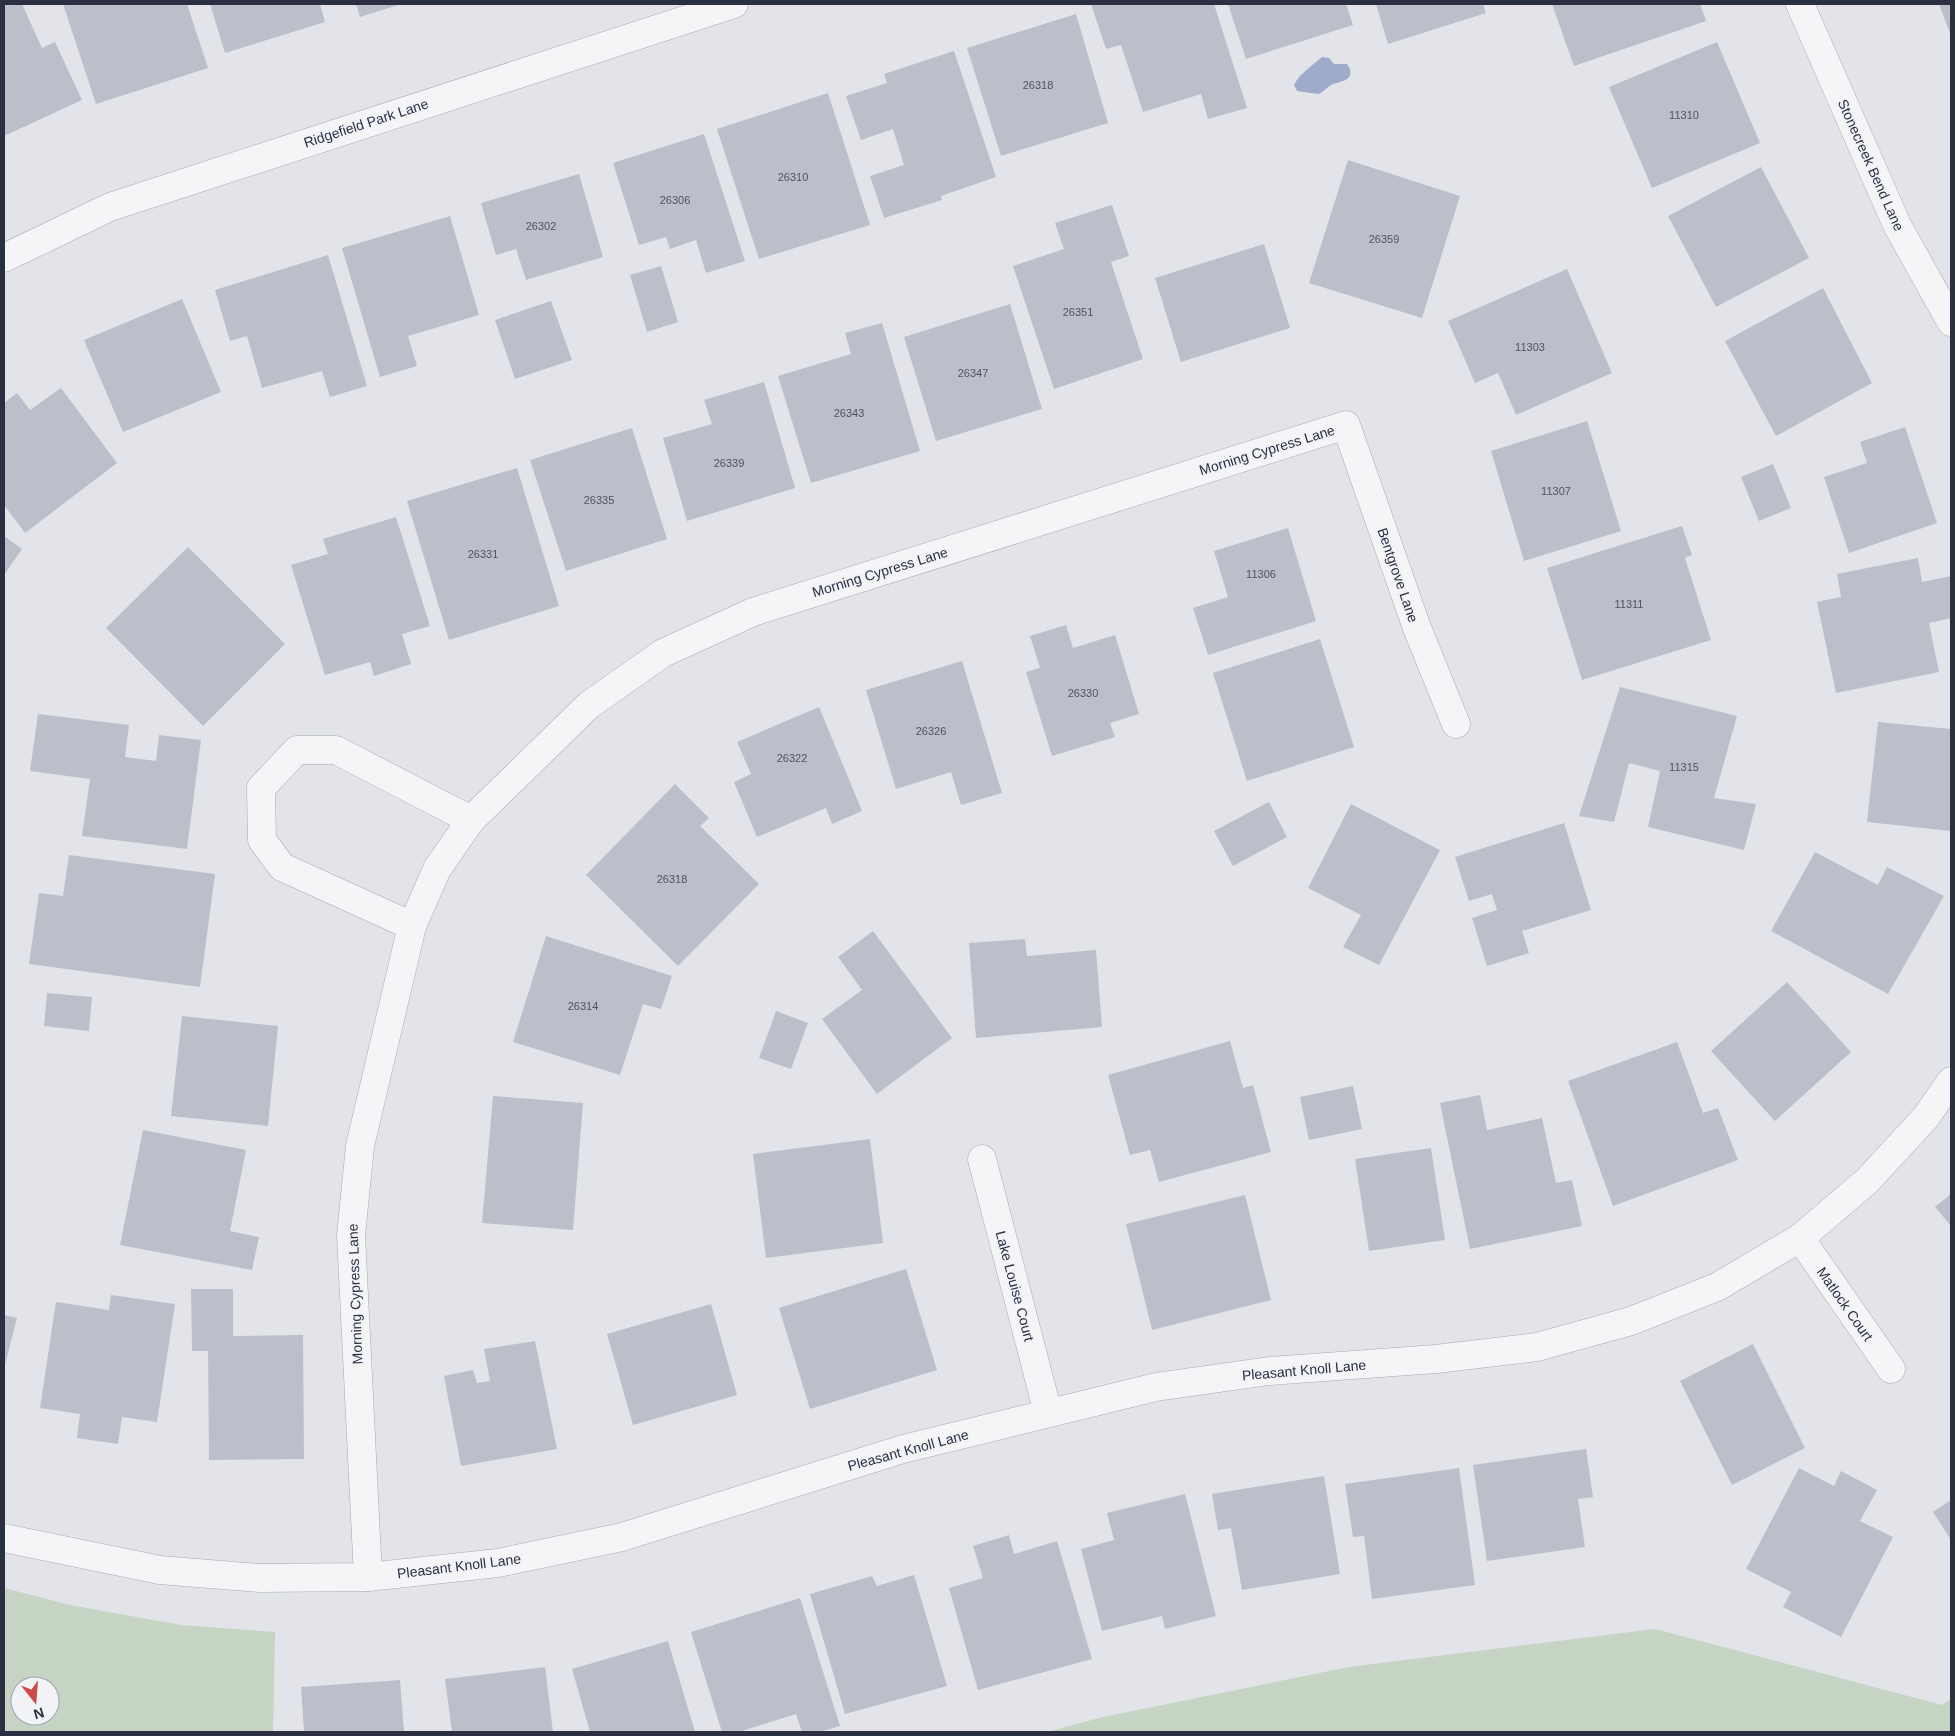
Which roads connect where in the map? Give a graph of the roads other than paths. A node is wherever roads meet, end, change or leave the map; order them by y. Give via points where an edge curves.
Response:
1 (734, 4) edge
2 (1800, 4) edge
3 (4, 258) edge
4 (1951, 322) edge
5 (1346, 426) joint
6 (1456, 724) dead end
7 (471, 820) junction
8 (412, 926) junction
9 (1951, 1081) edge
10 (982, 1158) dead end
11 (1800, 1238) junction
12 (1891, 1369) dead end
13 (1048, 1413) junction
14 (4, 1538) edge
15 (368, 1577) junction

1 - 3 street, Ridgefield Park Lane via 110,207
2 - 4 street, Stonecreek Bend Lane via 1898,225
5 - 6 street, Bentgrove Lane via 1417,628
5 - 7 street, Morning Cypress Lane via 754,612 663,653 589,705
7 - 8 street, Morning Cypress Lane via 437,869
7 - 8 street via 336,750 297,750 260,788 262,840 282,867
8 - 15 street, Morning Cypress Lane via 360,1146 351,1235
9 - 11 street via 1926,1117 1868,1181
10 - 13 street, Lake Louise Court
11 - 12 street, Matlock Court
11 - 13 street, Pleasant Knoll Lane via 1717,1287 1631,1321 1537,1347 1436,1359 1269,1371 1156,1387
13 - 15 street, Pleasant Knoll Lane via 903,1449 622,1537 498,1563
14 - 15 street, Pleasant Knoll Lane via 160,1570 260,1578

